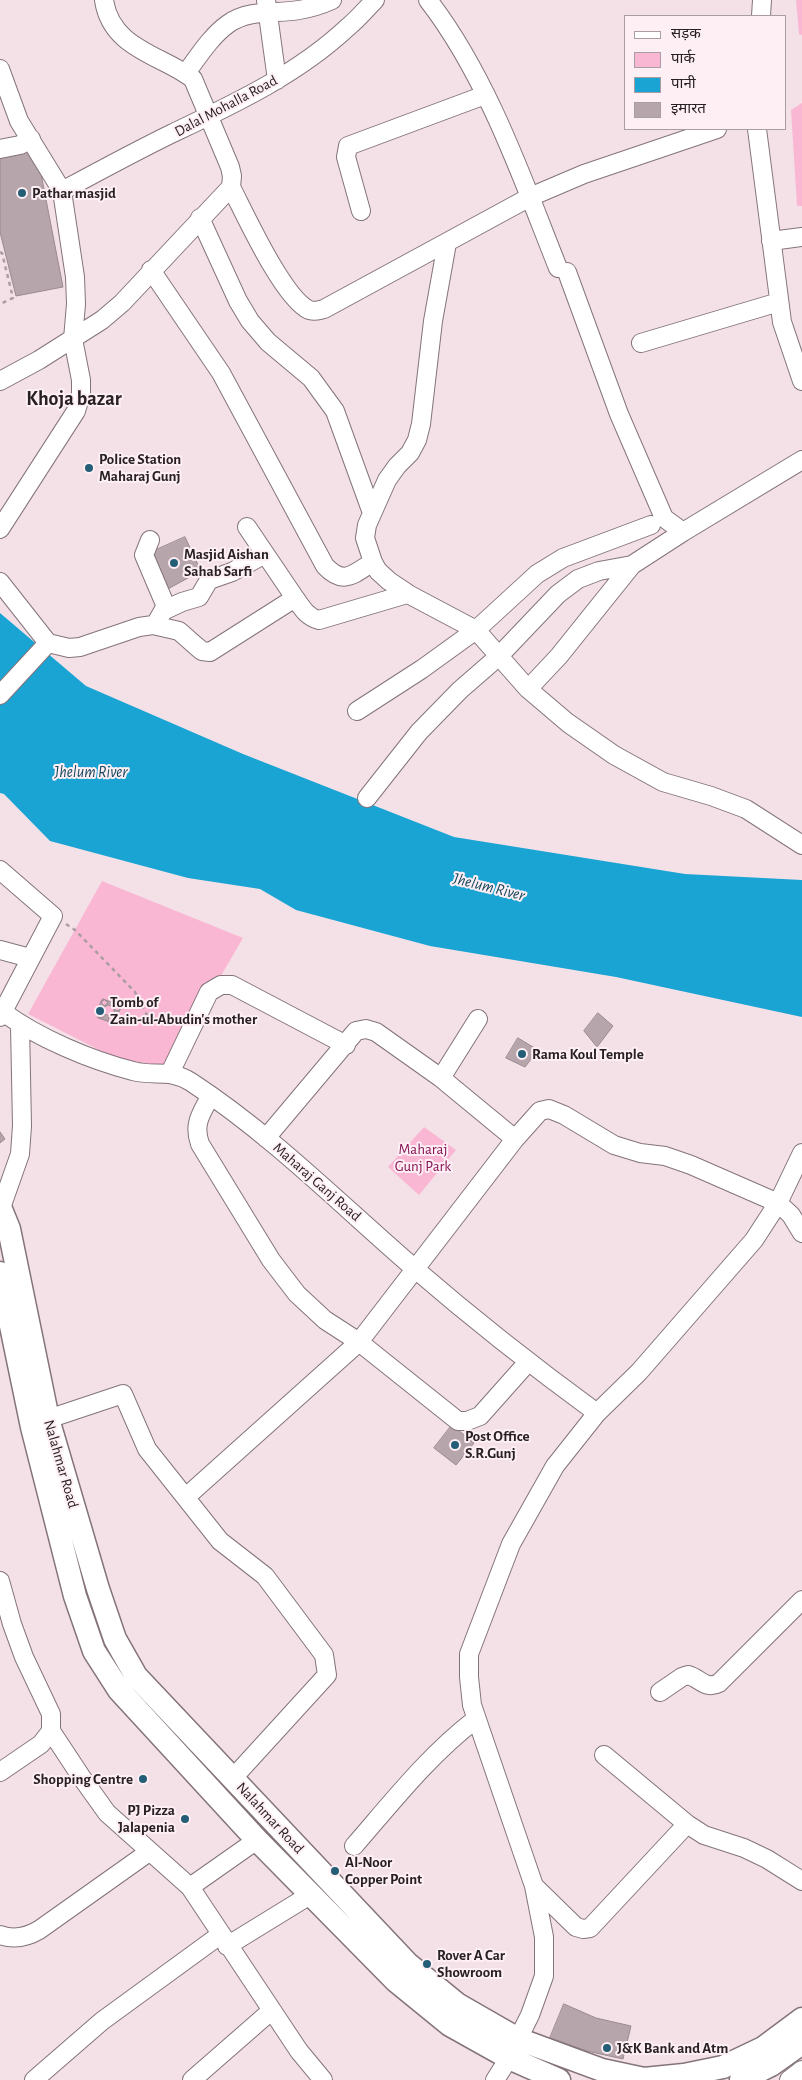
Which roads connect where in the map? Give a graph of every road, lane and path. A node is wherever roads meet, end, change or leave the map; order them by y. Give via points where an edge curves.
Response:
1 (104, 0) edge
2 (332, 0) edge
3 (375, 0) edge
4 (428, 0) edge
5 (762, 0) edge
6 (267, 6) edge
7 (761, 15) edge
8 (0, 69) edge
9 (186, 73) junction
10 (277, 80) junction
11 (485, 95) junction
12 (209, 117) junction
13 (714, 130) edge
14 (757, 130) edge
15 (32, 139) junction
16 (0, 149) edge
17 (231, 187) junction
18 (62, 190) junction
19 (530, 198) junction
20 (361, 212) dead end
21 (200, 218) junction
22 (802, 237) edge
23 (771, 241) junction
24 (447, 243) junction
25 (0, 252) edge
26 (150, 270) junction
27 (779, 302) junction
28 (0, 304) edge
29 (72, 340) junction
30 (641, 343) dead end
31 (0, 381) edge
32 (802, 381) edge
33 (802, 460) edge
34 (372, 513) junction
35 (651, 525) dead end
36 (247, 527) dead end
37 (0, 528) edge
38 (683, 532) junction
39 (150, 540) dead end
40 (265, 554) junction
41 (373, 562) junction
42 (632, 565) junction
43 (0, 582) edge
44 (408, 594) junction
45 (295, 598) junction
46 (168, 609) junction
47 (155, 625) junction
48 (476, 630) junction
49 (45, 645) junction
50 (498, 657) junction
51 (528, 690) junction
52 (0, 695) edge
53 (357, 711) dead end
54 (366, 798) dead end
55 (802, 845) edge
56 (0, 870) edge
57 (53, 916) junction
58 (0, 950) edge
59 (30, 958) junction
60 (2, 1014) edge
61 (147, 1015) dead end
62 (478, 1019) dead end
63 (20, 1025) junction
64 (346, 1045) junction
65 (170, 1073) junction
66 (441, 1078) junction
67 (210, 1097) junction
68 (266, 1138) junction
69 (515, 1139) junction
70 (802, 1154) edge
71 (0, 1208) edge
72 (790, 1210) edge
73 (802, 1233) edge
74 (6, 1252) edge
75 (414, 1268) junction
76 (0, 1274) edge
77 (360, 1342) junction
78 (528, 1362) junction
79 (597, 1413) junction
80 (48, 1419) junction
81 (186, 1497) junction
82 (0, 1581) edge
83 (800, 1605) edge
84 (660, 1692) dead end
85 (476, 1719) junction
86 (51, 1731) junction
87 (604, 1755) dead end
88 (0, 1772) edge
89 (233, 1778) junction
90 (688, 1824) junction
91 (256, 1840) junction
92 (354, 1846) dead end
93 (149, 1852) junction
94 (802, 1881) edge
95 (534, 1886) junction
96 (190, 1887) junction
97 (310, 1895) junction
98 (0, 1935) edge
99 (224, 1940) junction
100 (271, 2011) junction
101 (802, 2019) edge
102 (802, 2044) edge
103 (513, 2049) junction
104 (802, 2070) edge
105 (34, 2080) edge
106 (192, 2080) edge
107 (323, 2080) edge
108 (495, 2080) edge
109 (559, 2080) edge
110 (741, 2080) edge
111 (789, 2080) edge

1 - 9 street via 110,20 138,49
2 - 6 street via 298,10
3 - 10 street, Dalal Mohalla Road via 348,28
4 - 11 street via 460,47
5 - 7 street
6 - 9 street via 227,24
6 - 10 street
8 - 15 street via 19,121
9 - 12 street via 199,90
10 - 12 street, Dalal Mohalla Road
11 - 19 street
11 - 20 street via 348,146 346,158
12 - 17 street via 230,167
12 - 18 street, Dalal Mohalla Road
13 - 19 street via 584,174
14 - 23 street
15 - 16 street via 20,146
15 - 18 street
17 - 21 street
17 - 24 street via 265,255 288,289 304,306 315,311
18 - 29 street via 75,277
19 - 24 street
19 - 38 street via 563,270 618,414 664,518
21 - 26 street
21 - 34 street via 250,321 268,342 311,378 335,412
22 - 23 street
23 - 27 street
24 - 34 street via 417,440 387,480
25 - 28 path via 13,298
26 - 29 street via 102,320
26 - 41 street via 221,373 324,566 333,575 343,577
27 - 30 street
27 - 32 street via 782,322
29 - 31 street
29 - 37 street via 81,380 76,411
33 - 38 street
34 - 41 street via 364,538
35 - 48 street via 563,558 537,574
36 - 40 street
38 - 42 street
39 - 46 street via 144,555
40 - 45 street
40 - 46 street via 209,580 199,597
41 - 44 street via 378,571
42 - 50 street via 598,571 578,579 558,594
42 - 51 street
43 - 49 street
44 - 45 street via 319,620 306,613
44 - 48 street
45 - 47 street via 210,652 202,651 179,631
46 - 47 street via 163,611
47 - 49 street via 138,627 80,647
48 - 50 street
48 - 53 street
49 - 52 street
50 - 51 street
50 - 54 street via 419,732
51 - 55 street via 614,755 662,782 746,809
56 - 57 street
57 - 59 street
57 - 61 path via 75,930 111,965 135,992
58 - 59 street
59 - 60 street
60 - 63 street, Maharaj Ganj Road
62 - 66 street
63 - 65 street, Maharaj Ganj Road via 78,1052 134,1072
63 - 71 street via 20,1154
64 - 65 street via 232,985 221,985 209,992
64 - 66 street via 356,1032 366,1029 376,1032
64 - 68 street
65 - 67 street, Maharaj Ganj Road via 190,1081
66 - 69 street
67 - 68 street, Maharaj Ganj Road
67 - 77 street via 196,1133 271,1260 297,1294 325,1320
68 - 75 street, Maharaj Ganj Road
69 - 72 street via 540,1111 549,1109 614,1145 692,1165
69 - 75 street
70 - 72 street
71 - 74 main road, Nalahmar Road via 9,1229
72 - 73 street
72 - 79 street via 754,1240 639,1372
74 - 80 main road, Nalahmar Road
75 - 77 street
75 - 78 street, Maharaj Ganj Road
76 - 91 main road, Nalahmar Road via 63,1554 94,1651 119,1690
77 - 78 street via 458,1421 480,1416
77 - 81 street
78 - 79 street, Maharaj Ganj Road
79 - 85 street via 555,1466 511,1544 469,1654 468,1677
80 - 81 street via 123,1394 147,1449
80 - 89 main road, Nalahmar Road via 116,1639 136,1676
81 - 89 street via 220,1541 265,1576 324,1654 327,1675
82 - 86 street via 24,1657 51,1714
83 - 84 street via 719,1683 706,1686 688,1675
85 - 92 street via 430,1759
85 - 95 street
86 - 88 street via 41,1744
86 - 93 street via 107,1813
87 - 90 street
89 - 103 main road, Nalahmar Road via 408,1964
90 - 94 street via 704,1835 744,1848
90 - 95 street via 590,1928 576,1927
91 - 96 street
91 - 97 main road, Nalahmar Road
93 - 96 street
93 - 98 street via 39,1930 18,1938
95 - 103 street via 544,1937 544,1976
96 - 99 street
97 - 99 street
97 - 103 main road, Nalahmar Road via 396,1981 450,2025
99 - 100 street
99 - 105 street via 102,2021
100 - 106 street
100 - 107 street
101 - 103 main road, Nalahmar Road via 763,2048 723,2067 684,2075 644,2079
102 - 110 main road
103 - 108 street
103 - 109 main road, Nalahmar Road
104 - 111 street

